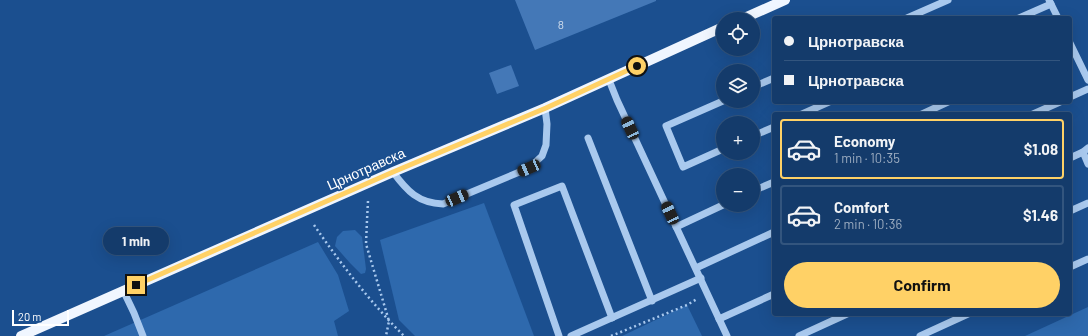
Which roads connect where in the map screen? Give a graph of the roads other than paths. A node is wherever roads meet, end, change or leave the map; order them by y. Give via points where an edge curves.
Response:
1 (785, 0) edge
2 (948, 0) edge
3 (1050, 2) edge
4 (758, 12) edge
5 (912, 16) edge
6 (1023, 16) edge
7 (1057, 16) edge
8 (716, 30) edge
9 (1072, 49) edge
10 (772, 79) edge
11 (609, 80) junction
12 (1088, 80) edge
13 (760, 84) edge
14 (1088, 89) edge
15 (1072, 96) edge
16 (716, 104) edge
17 (824, 104) edge
18 (944, 104) edge
19 (1056, 104) edge
20 (546, 108) junction
21 (806, 112) edge
22 (926, 112) edge
23 (1038, 112) edge
24 (772, 128) edge
25 (760, 133) edge
26 (588, 138) dead end
27 (1086, 150) edge
28 (716, 152) edge
29 (1072, 157) edge
30 (1088, 164) edge
31 (393, 172) junction
32 (772, 183) edge
33 (760, 188) edge
34 (1088, 203) edge
35 (716, 208) edge
36 (1072, 210) edge
37 (676, 227) junction
38 (772, 233) edge
39 (1088, 259) edge
40 (1072, 266) edge
41 (696, 268) junction
42 (701, 278) junction
43 (123, 290) junction
44 (772, 295) edge
45 (652, 300) junction
46 (843, 316) edge
47 (964, 316) edge
48 (612, 318) junction
49 (719, 319) junction
50 (21, 336) edge
51 (143, 336) edge
52 (559, 336) edge
53 (571, 336) edge
54 (727, 336) edge
55 (799, 336) edge
56 (920, 336) edge

1 - 4 main road
2 - 5 lane
3 - 6 lane
3 - 7 lane
8 - 11 main road, Црнотравска
9 - 12 lane
10 - 13 lane
11 - 20 main road, Црнотравска
11 - 37 lane
14 - 15 lane
16 - 28 lane via 666,126 683,167
17 - 21 lane
18 - 22 lane
19 - 23 lane
20 - 31 main road, Црнотравска
20 - 31 lane via 546,145 542,156 529,168 443,204 424,201 403,187
24 - 25 lane
26 - 45 lane
27 - 29 lane
27 - 30 lane
31 - 43 main road, Црнотравска
32 - 33 lane
34 - 36 lane
35 - 37 lane
37 - 41 lane
38 - 41 lane
39 - 40 lane
41 - 42 lane
42 - 45 lane
42 - 49 lane
43 - 50 main road, Црнотравска
43 - 51 lane
44 - 49 lane
45 - 48 lane
46 - 55 lane
47 - 56 lane
48 - 52 lane via 562,186 514,205
48 - 53 lane
49 - 54 lane

